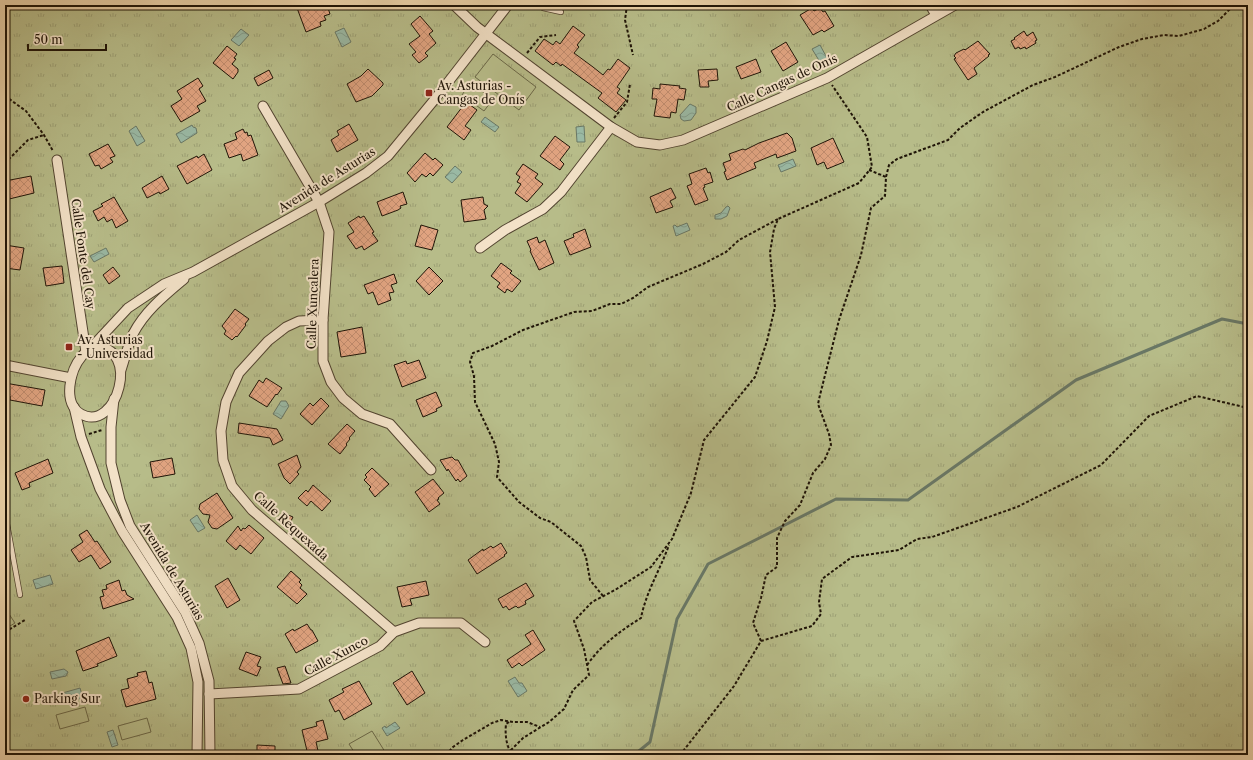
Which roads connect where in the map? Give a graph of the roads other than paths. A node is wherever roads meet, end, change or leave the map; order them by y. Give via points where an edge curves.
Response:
1 (454, 5) edge
2 (508, 5) edge
3 (540, 5) edge
4 (930, 5) edge
5 (955, 5) edge
6 (561, 12) dead end
7 (936, 15) junction
8 (486, 34) junction
9 (263, 106) dead end
10 (610, 126) junction
11 (57, 160) road end
12 (319, 202) junction
13 (480, 248) dead end
14 (193, 272) junction
15 (323, 320) junction
16 (87, 351) junction
17 (5, 365) edge
18 (120, 371) junction
19 (71, 378) junction
20 (114, 399) junction
21 (74, 407) junction
22 (431, 470) dead end
23 (5, 513) edge
24 (20, 595) dead end
25 (394, 632) junction
26 (485, 642) dead end
27 (209, 694) junction
28 (197, 755) edge
29 (210, 755) edge

1 - 8 street, Calle Cangas de Onís
2 - 8 street, Avenida de Asturias
3 - 6 lane
4 - 7 street
5 - 7 street, Calle Cangas de Onís
7 - 10 street, Calle Cangas de Onís via 827,78 683,140 660,146 637,142
8 - 10 street, Calle Cangas de Onís
8 - 12 street, Avenida de Asturias via 388,156
9 - 12 street, Calle Xuncalera
10 - 13 street via 561,192 543,209 505,230
11 - 16 street, Calle Fonte del Cay
12 - 14 street, Avenida de Asturias
12 - 15 street, Calle Xuncalera via 329,232
14 - 16 street, Avenida de Asturias via 164,284 128,308
14 - 18 street, Avenida de Asturias via 145,315 133,334
15 - 22 street, Calle Xuncalera via 323,361 331,382 343,398 362,414 390,424
15 - 25 street, Calle Requexada via 299,322 286,327 268,341 239,373 226,402 221,431 224,460 232,486 252,510
16 - 18 street via 94,347 108,349 119,362
16 - 19 street via 77,363
17 - 19 street
18 - 20 street
19 - 21 street via 70,395
20 - 21 street via 101,415 92,417 84,415
20 - 27 street, Avenida de Asturias via 111,463 120,500 130,526 186,612 199,643 209,682
21 - 28 street, Avenida de Asturias via 81,437 100,489 122,532 177,617 191,648 198,682
23 - 24 lane
25 - 26 street, Calle Xunco via 419,623 461,623
25 - 27 street, Calle Xunco via 380,646 299,689
27 - 29 street, Avenida de Asturias

